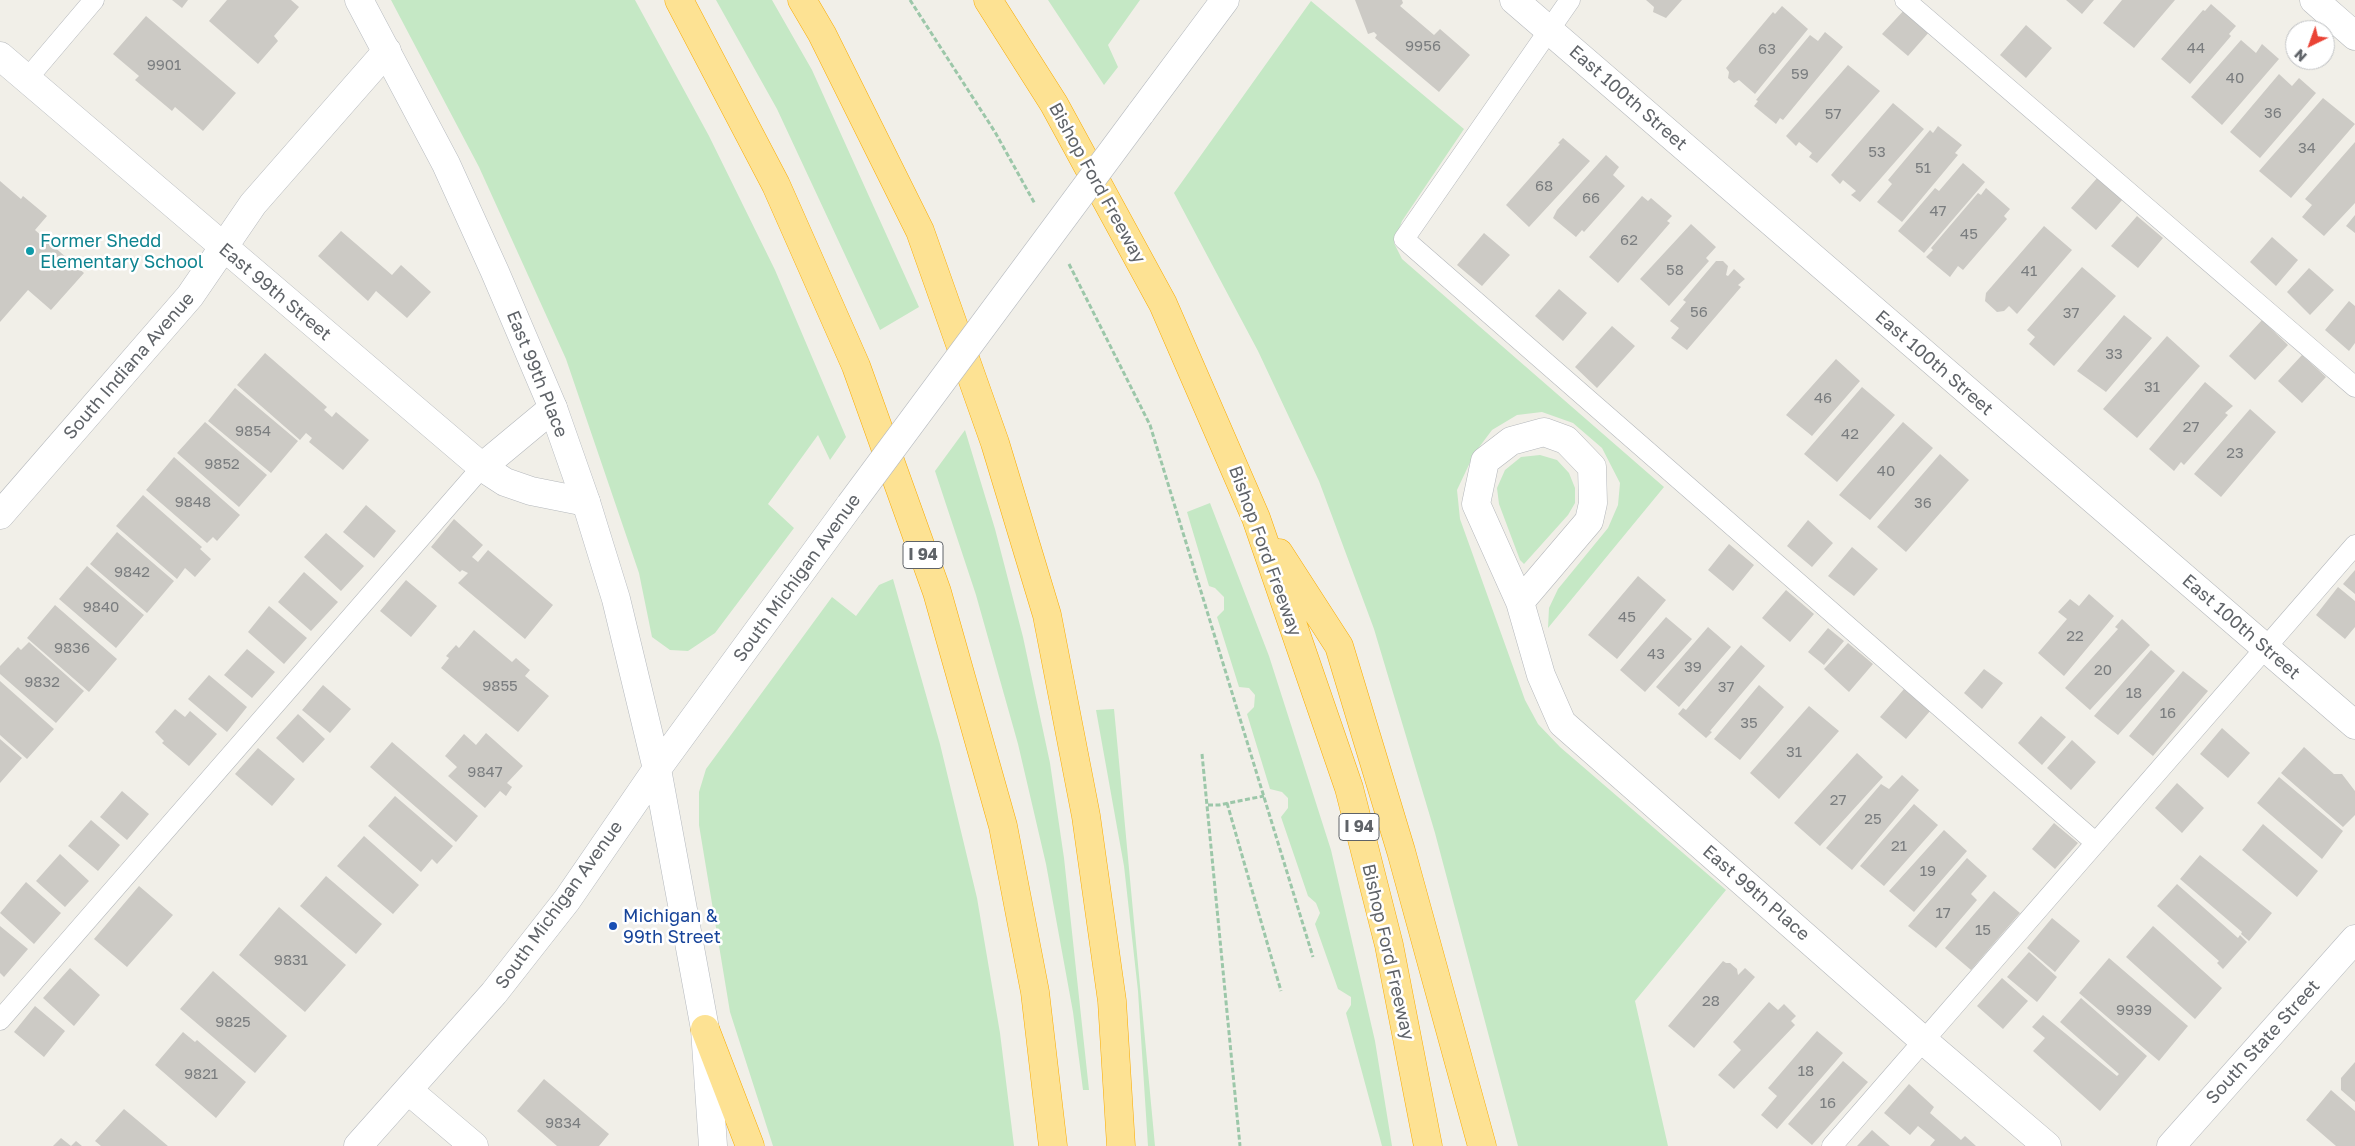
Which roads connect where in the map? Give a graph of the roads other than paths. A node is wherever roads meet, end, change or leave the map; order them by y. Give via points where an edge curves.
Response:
1 (94, 0) edge
2 (359, 0) edge
3 (679, 0) edge
4 (802, 0) edge
5 (988, 0) edge
6 (1225, 0) edge
7 (1514, 0) edge
8 (1570, 0) edge
9 (1905, 0) edge
10 (2314, 0) edge
11 (1548, 30) junction
12 (2355, 36) edge
13 (387, 51) junction
14 (0, 56) edge
15 (26, 79) junction
16 (222, 248) junction
17 (2355, 387) edge
18 (553, 408) junction
19 (482, 467) junction
20 (586, 502) junction
21 (0, 515) edge
22 (1256, 518) junction
23 (2355, 546) edge
24 (1520, 602) junction
25 (2266, 648) junction
26 (2355, 725) edge
27 (657, 769) junction
28 (2096, 843) junction
29 (2355, 939) edge
30 (0, 1020) edge
31 (705, 1029) junction
32 (1924, 1041) junction
33 (409, 1091) junction
34 (358, 1146) edge
35 (474, 1146) edge
36 (713, 1146) edge
37 (750, 1146) edge
38 (1053, 1146) edge
39 (1121, 1146) edge
40 (1428, 1146) edge
41 (1482, 1146) edge
42 (1832, 1146) edge
43 (2047, 1146) edge
44 (2171, 1146) edge

1 - 15 lane
2 - 13 street, East 99th Place
3 - 38 highway, I 94 via 776,185 856,366 937,592 1003,826 1035,992
4 - 39 highway via 920,231 995,443 1047,615 1086,816 1112,1001
5 - 22 highway, Bishop Ford Freeway / I 94 via 1054,104 1163,304
6 - 27 street, South Michigan Avenue, bridge
7 - 11 street, East 100th Street
8 - 11 lane
9 - 17 lane
10 - 12 street
11 - 25 street, East 100th Street
11 - 28 lane via 1404,240
13 - 16 street, South Indiana Avenue via 253,204
13 - 18 street, East 99th Place via 446,164
14 - 15 street, East 99th Street
15 - 16 street, East 99th Street
16 - 19 street, East 99th Street
16 - 21 street, South Indiana Avenue via 190,296
18 - 19 street
18 - 20 street, East 99th Place
19 - 20 street, East 99th Street via 506,482 531,491
19 - 30 lane
20 - 27 street, East 99th Place via 616,599
22 - 40 highway, Bishop Ford Freeway / I 94 via 1349,788 1389,945
22 - 41 highway via 1339,646 1401,851
23 - 25 lane
24 - 24 street, East 99th Place via 1476,504 1485,461 1511,441 1544,432 1566,440 1592,467 1593,503 1589,521
24 - 32 street, East 99th Place via 1541,675 1562,723
25 - 26 street, East 100th Street
25 - 28 lane
27 - 31 street, East 99th Place
27 - 33 street, South Michigan Avenue via 567,900 494,993
28 - 32 lane
29 - 44 street, South State Street
31 - 36 street, East 99th Place
31 - 37 highway
32 - 42 lane
32 - 43 street, East 99th Place
33 - 34 street, South Michigan Avenue
33 - 35 street

